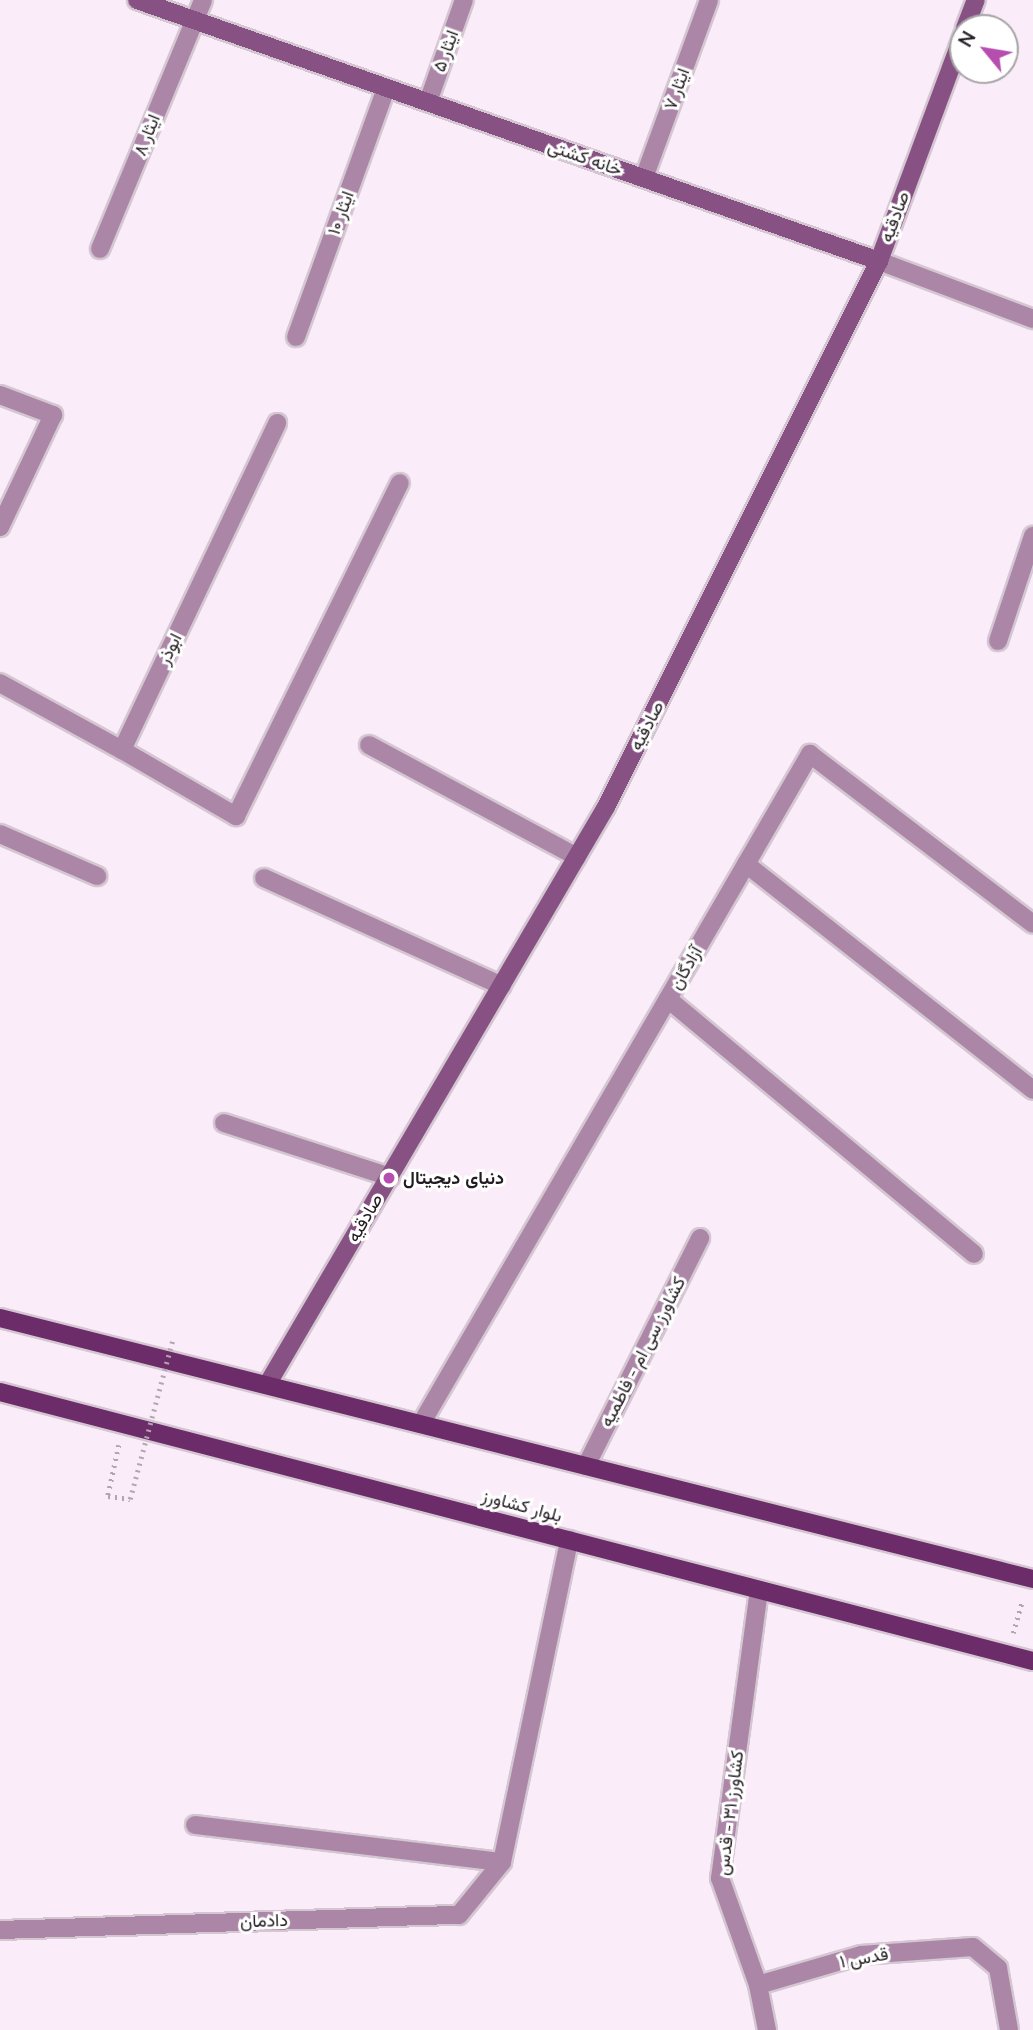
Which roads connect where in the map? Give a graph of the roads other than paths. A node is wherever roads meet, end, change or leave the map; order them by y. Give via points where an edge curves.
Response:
1 (136, 0) edge
2 (203, 0) edge
3 (464, 0) edge
4 (709, 0) edge
5 (194, 20) junction
6 (949, 73) edge
7 (386, 88) junction
8 (428, 102) junction
9 (645, 178) junction
10 (100, 249) dead end
11 (879, 261) junction
12 (1033, 319) edge
13 (296, 337) dead end
14 (0, 395) edge
15 (276, 422) dead end
16 (400, 483) dead end
17 (0, 527) edge
18 (1033, 536) edge
19 (998, 641) dead end
20 (0, 683) edge
21 (369, 745) dead end
22 (122, 750) junction
23 (0, 834) edge
24 (576, 857) junction
25 (746, 864) junction
26 (97, 876) dead end
27 (264, 878) dead end
28 (1033, 924) edge
29 (502, 986) junction
30 (668, 999) junction
31 (1033, 1090) edge
32 (224, 1123) dead end
33 (390, 1177) junction
34 (700, 1238) dead end
35 (975, 1254) dead end
36 (0, 1318) edge
37 (267, 1385) junction
38 (0, 1392) edge
39 (421, 1424) junction
40 (586, 1466) junction
41 (569, 1540) junction
42 (1032, 1576) edge
43 (760, 1590) junction
44 (1033, 1661) edge
45 (195, 1825) dead end
46 (502, 1862) junction
47 (0, 1930) edge
48 (758, 1985) junction
49 (767, 2030) edge
50 (1009, 2030) edge

1 - 5 street, خانه کشتی
2 - 5 street, ایثار ۸
3 - 8 street, ایثار ۵
4 - 9 street, ایثار ۷
5 - 7 street, خانه کشتی
5 - 10 street, ایثار ۸
6 - 11 street, صادقیه
7 - 8 street, خانه کشتی
7 - 13 street, ایثار ۱۰
8 - 9 street, خانه کشتی
9 - 11 street, خانه کشتی
11 - 12 street, خانه کشتی
11 - 24 street, صادقیه via 612,794
14 - 17 street via 53,415
15 - 22 street, ابوذر
16 - 22 street via 236,816
18 - 19 street
20 - 22 street
21 - 24 street
23 - 26 street
24 - 29 street, صادقیه
25 - 28 street, آزادگان via 810,754
25 - 30 street, آزادگان
25 - 31 street
27 - 29 street
29 - 33 street, صادقیه
30 - 35 street
30 - 39 street, آزادگان
32 - 33 street
33 - 37 street, صادقیه
34 - 40 street, کشاورز سی ام - فاطمیه
36 - 37 main road
37 - 39 main road
38 - 41 main road, بلوار کشاورز
39 - 40 main road
40 - 42 main road
41 - 43 main road, بلوار کشاورز
41 - 46 street, دادمان
43 - 44 main road, بلوار کشاورز
43 - 48 street, کشاورز ۳۱ - قدس via 720,1878
45 - 46 street
46 - 47 street, دادمان via 459,1915
48 - 49 street, کشاورز ۳۱ - قدس
48 - 50 street, قدس ۱ via 861,1955 973,1947 998,1968

